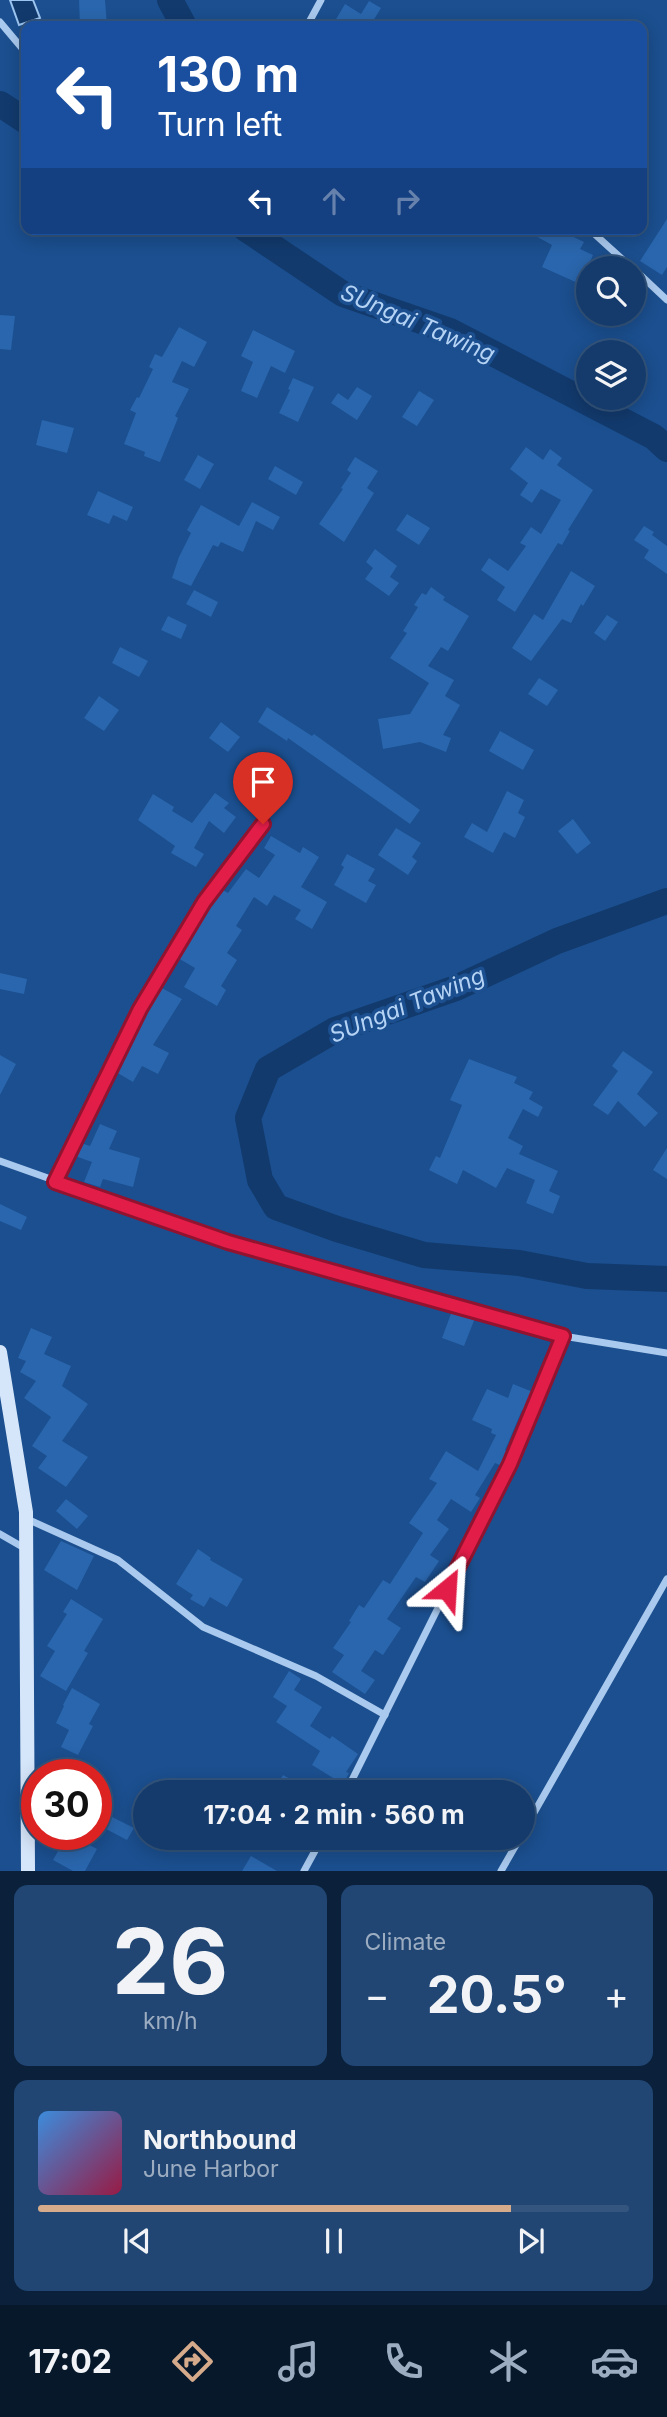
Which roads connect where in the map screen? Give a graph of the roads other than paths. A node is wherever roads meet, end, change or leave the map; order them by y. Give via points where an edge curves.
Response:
1 (321, 0) edge
2 (310, 21) edge
3 (0, 22) edge
4 (21, 47) edge
5 (596, 235) edge
6 (619, 256) edge
7 (646, 280) edge
8 (667, 300) edge
9 (263, 824) dead end
10 (0, 1161) edge
11 (55, 1182) junction
12 (563, 1336) junction
13 (0, 1352) edge
14 (667, 1353) edge
15 (26, 1518) junction
16 (0, 1534) edge
17 (26, 1549) junction
18 (667, 1579) edge
19 (664, 1591) edge
20 (385, 1715) junction
21 (352, 1780) edge
22 (535, 1811) edge
23 (315, 1850) edge
24 (513, 1850) edge
25 (28, 1871) edge
26 (304, 1871) edge
27 (501, 1871) edge

1 - 2 street
3 - 4 street
5 - 6 street
7 - 8 street
9 - 11 street via 204,902 140,1009
10 - 11 street
11 - 12 street via 228,1242
12 - 14 street
12 - 20 street via 510,1464
13 - 15 street
15 - 17 street
15 - 20 street via 118,1560 203,1627 316,1676
16 - 17 street
17 - 25 street
18 - 19 street
19 - 22 street
20 - 21 street
23 - 26 street
24 - 27 street

